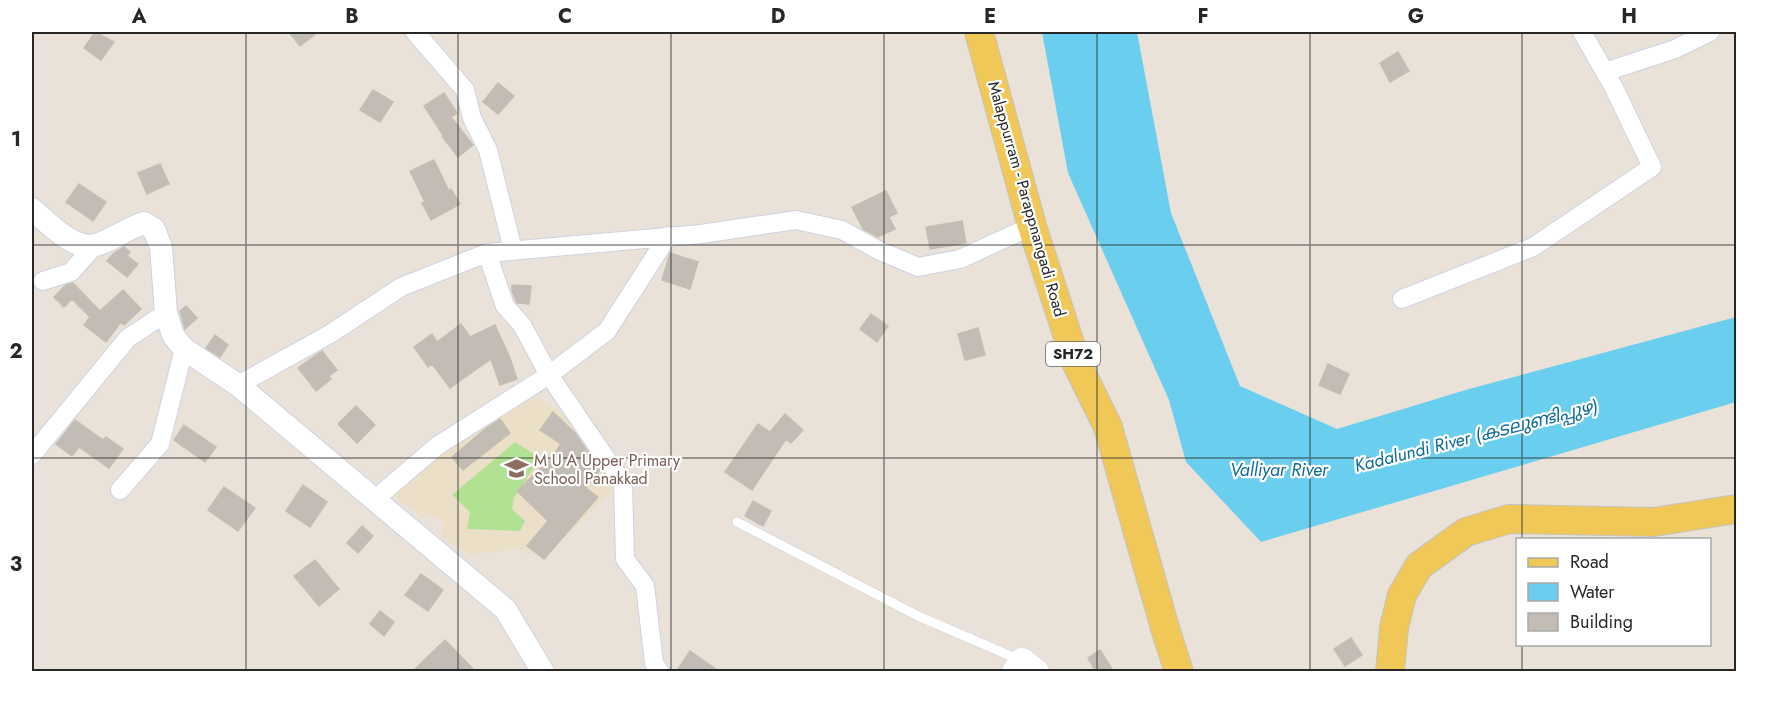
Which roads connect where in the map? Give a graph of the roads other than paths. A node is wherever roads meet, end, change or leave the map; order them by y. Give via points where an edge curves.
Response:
1 (414, 32) edge
2 (979, 32) edge
3 (1582, 32) edge
4 (1710, 32) edge
5 (1605, 72) junction
6 (32, 209) edge
7 (1032, 226) junction
8 (668, 236) junction
9 (94, 246) junction
10 (513, 250) junction
11 (487, 253) junction
12 (43, 281) dead end
13 (1401, 299) dead end
14 (166, 313) junction
15 (184, 350) junction
16 (549, 375) junction
17 (238, 385) junction
18 (32, 455) edge
19 (120, 490) dead end
20 (374, 500) junction
21 (1737, 509) edge
22 (736, 522) dead end
23 (1025, 668) edge
24 (543, 672) edge
25 (660, 672) edge
26 (1179, 672) edge
27 (1390, 672) edge

1 - 10 street via 465,90 472,118 488,150
2 - 7 main road, Malappurram - Parappnangadi Road / SH72
3 - 5 street
4 - 5 street via 1675,49
5 - 13 street via 1652,167 1533,247
6 - 9 street via 77,244
7 - 8 street via 960,260 918,267 842,230 795,220
7 - 26 main road, Malappurram - Parappnangadi Road / SH72 via 1076,362 1107,427
8 - 10 street
8 - 16 street via 607,331
9 - 12 street via 71,272
9 - 14 street via 144,223 154,229 160,247
10 - 11 street
11 - 16 street via 505,306 522,325
11 - 17 street via 401,287 330,334
14 - 15 street via 173,335
14 - 18 street via 128,339
15 - 17 street
15 - 19 street via 160,444
16 - 20 street via 437,446
16 - 25 street via 623,483 625,559 645,586 654,663
17 - 20 street
20 - 24 street via 505,609
21 - 27 main road via 1654,522 1509,519 1466,532 1419,566 1402,595
22 - 23 lane

